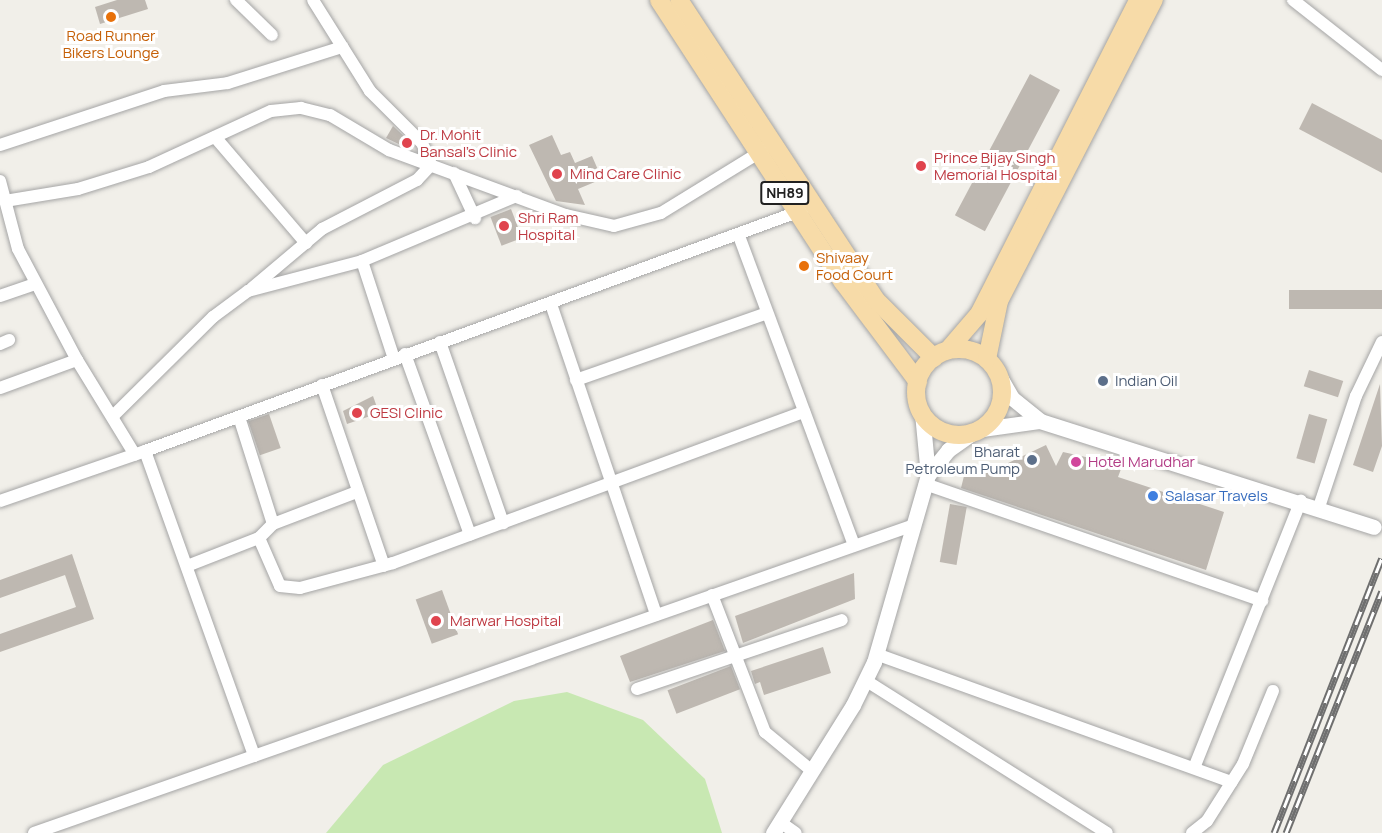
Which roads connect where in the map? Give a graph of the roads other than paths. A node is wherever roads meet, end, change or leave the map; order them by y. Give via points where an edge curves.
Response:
1 (236, 0) edge
2 (313, 0) edge
3 (659, 0) edge
4 (679, 0) edge
5 (1138, 0) edge
6 (1154, 0) edge
7 (1293, 0) edge
8 (272, 35) dead end
9 (342, 47) junction
10 (1382, 70) edge
11 (215, 137) junction
12 (0, 146) edge
13 (766, 148) junction
14 (431, 165) junction
15 (454, 173) junction
16 (0, 181) edge
17 (517, 196) junction
18 (5, 201) junction
19 (805, 209) junction
20 (475, 218) junction
21 (4, 222) edge
22 (739, 236) junction
23 (306, 243) junction
24 (362, 261) junction
25 (35, 284) junction
26 (248, 291) junction
27 (0, 296) edge
28 (551, 304) junction
29 (767, 313) junction
30 (440, 342) junction
31 (1382, 342) edge
32 (941, 354) junction
33 (400, 357) junction
34 (77, 360) junction
35 (992, 366) junction
36 (576, 380) junction
37 (918, 382) junction
38 (322, 385) junction
39 (0, 388) edge
40 (804, 412) junction
41 (922, 413) junction
42 (113, 416) junction
43 (240, 420) junction
44 (1040, 421) junction
45 (977, 431) junction
46 (140, 453) junction
47 (926, 480) junction
48 (609, 481) junction
49 (357, 492) junction
50 (0, 501) edge
51 (1301, 501) junction
52 (1319, 507) junction
53 (503, 523) junction
54 (273, 524) junction
55 (910, 526) junction
56 (1374, 527) dead end
57 (470, 535) junction
58 (259, 538) junction
59 (854, 545) junction
60 (187, 566) junction
61 (384, 566) junction
62 (712, 595) junction
63 (1262, 601) junction
64 (656, 615) junction
65 (842, 620) dead end
66 (876, 654) junction
67 (734, 656) junction
68 (865, 681) junction
69 (637, 689) dead end
70 (1273, 691) dead end
71 (254, 756) junction
72 (1194, 768) junction
73 (812, 771) junction
74 (1232, 782) junction
75 (776, 828) edge
76 (34, 833) edge
77 (796, 833) edge
78 (1107, 833) edge
79 (1192, 833) edge

1 - 8 street
2 - 9 street
3 - 13 main road, NH89
4 - 13 main road, NH89
5 - 32 main road via 979,314
6 - 35 main road via 999,301
7 - 10 street
9 - 12 street via 228,83 164,91
9 - 14 street via 370,91 422,143
11 - 14 street via 271,111 301,108 330,115 389,150
11 - 18 street via 149,167 78,189
11 - 23 street
13 - 17 street via 637,224 614,226
13 - 19 main road, NH89
14 - 15 street
14 - 23 street via 417,180 353,210
15 - 17 street
15 - 20 street
16 - 18 street
17 - 20 street
18 - 21 street
19 - 22 street
19 - 32 main road, NH89 via 895,325
19 - 37 main road, NH89
20 - 24 street
21 - 25 street
22 - 28 street
22 - 29 street
23 - 26 street
24 - 26 street
24 - 33 street
25 - 27 street
25 - 34 street
26 - 42 street via 213,317
28 - 30 street
28 - 36 street
29 - 36 street
29 - 40 street
30 - 33 street
30 - 53 street
31 - 52 street via 1356,396
32 - 35 main road via 962,349
32 - 37 main road
33 - 38 street
33 - 57 street
34 - 39 street
34 - 42 street
35 - 44 street via 1012,398
35 - 45 main road via 1001,404
36 - 48 street
37 - 41 main road, NH89
38 - 43 street
38 - 49 street
40 - 48 street
40 - 59 street
41 - 45 main road via 943,432
41 - 47 street
42 - 46 street
43 - 46 street
43 - 54 street
44 - 45 street
44 - 51 street
45 - 47 street via 948,450
46 - 50 street
46 - 60 street
47 - 55 street
47 - 63 street
48 - 53 street
48 - 64 street
49 - 54 street
49 - 61 street
51 - 52 street
51 - 63 street
52 - 56 street
53 - 57 street
54 - 58 street
55 - 59 street
55 - 66 street
57 - 61 street
58 - 60 street
58 - 61 street via 280,586 289,589
59 - 62 street
60 - 71 street
62 - 64 street
62 - 67 street
63 - 72 street
64 - 71 street
65 - 67 street
66 - 68 street
66 - 72 street
67 - 69 street
67 - 73 street via 765,732
68 - 73 street
68 - 78 street
70 - 74 street
71 - 76 street
72 - 74 street
73 - 75 street
74 - 79 street
75 - 77 street

